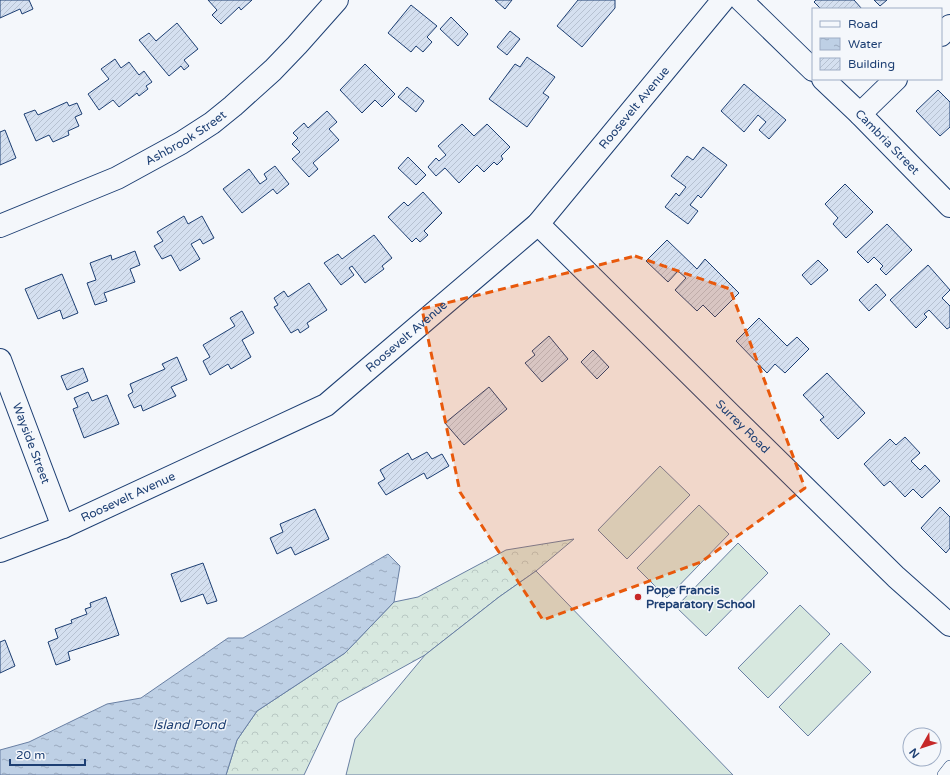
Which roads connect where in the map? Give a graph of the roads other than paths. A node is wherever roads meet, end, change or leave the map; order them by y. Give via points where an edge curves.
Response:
1 (337, 0) edge
2 (723, 0) edge
3 (741, 0) edge
4 (950, 26) edge
5 (942, 34) edge
6 (812, 69) edge
7 (824, 80) edge
8 (895, 80) edge
9 (860, 114) junction
10 (950, 206) edge
11 (538, 224) junction
12 (0, 226) edge
13 (0, 360) edge
14 (64, 527) junction
15 (0, 551) edge
16 (950, 625) edge
17 (950, 766) edge
18 (943, 775) edge

1 - 12 street, Ashbrook Street via 272,70 212,123 117,178
2 - 11 street, Roosevelt Avenue
3 - 6 street
4 - 5 street
7 - 9 street, Cambria Street
8 - 9 street
9 - 10 street, Cambria Street
11 - 14 street, Roosevelt Avenue via 326,405
11 - 16 street, Surrey Road via 885,566
13 - 14 street, Wayside Street
14 - 15 street, Roosevelt Avenue
17 - 18 lane

